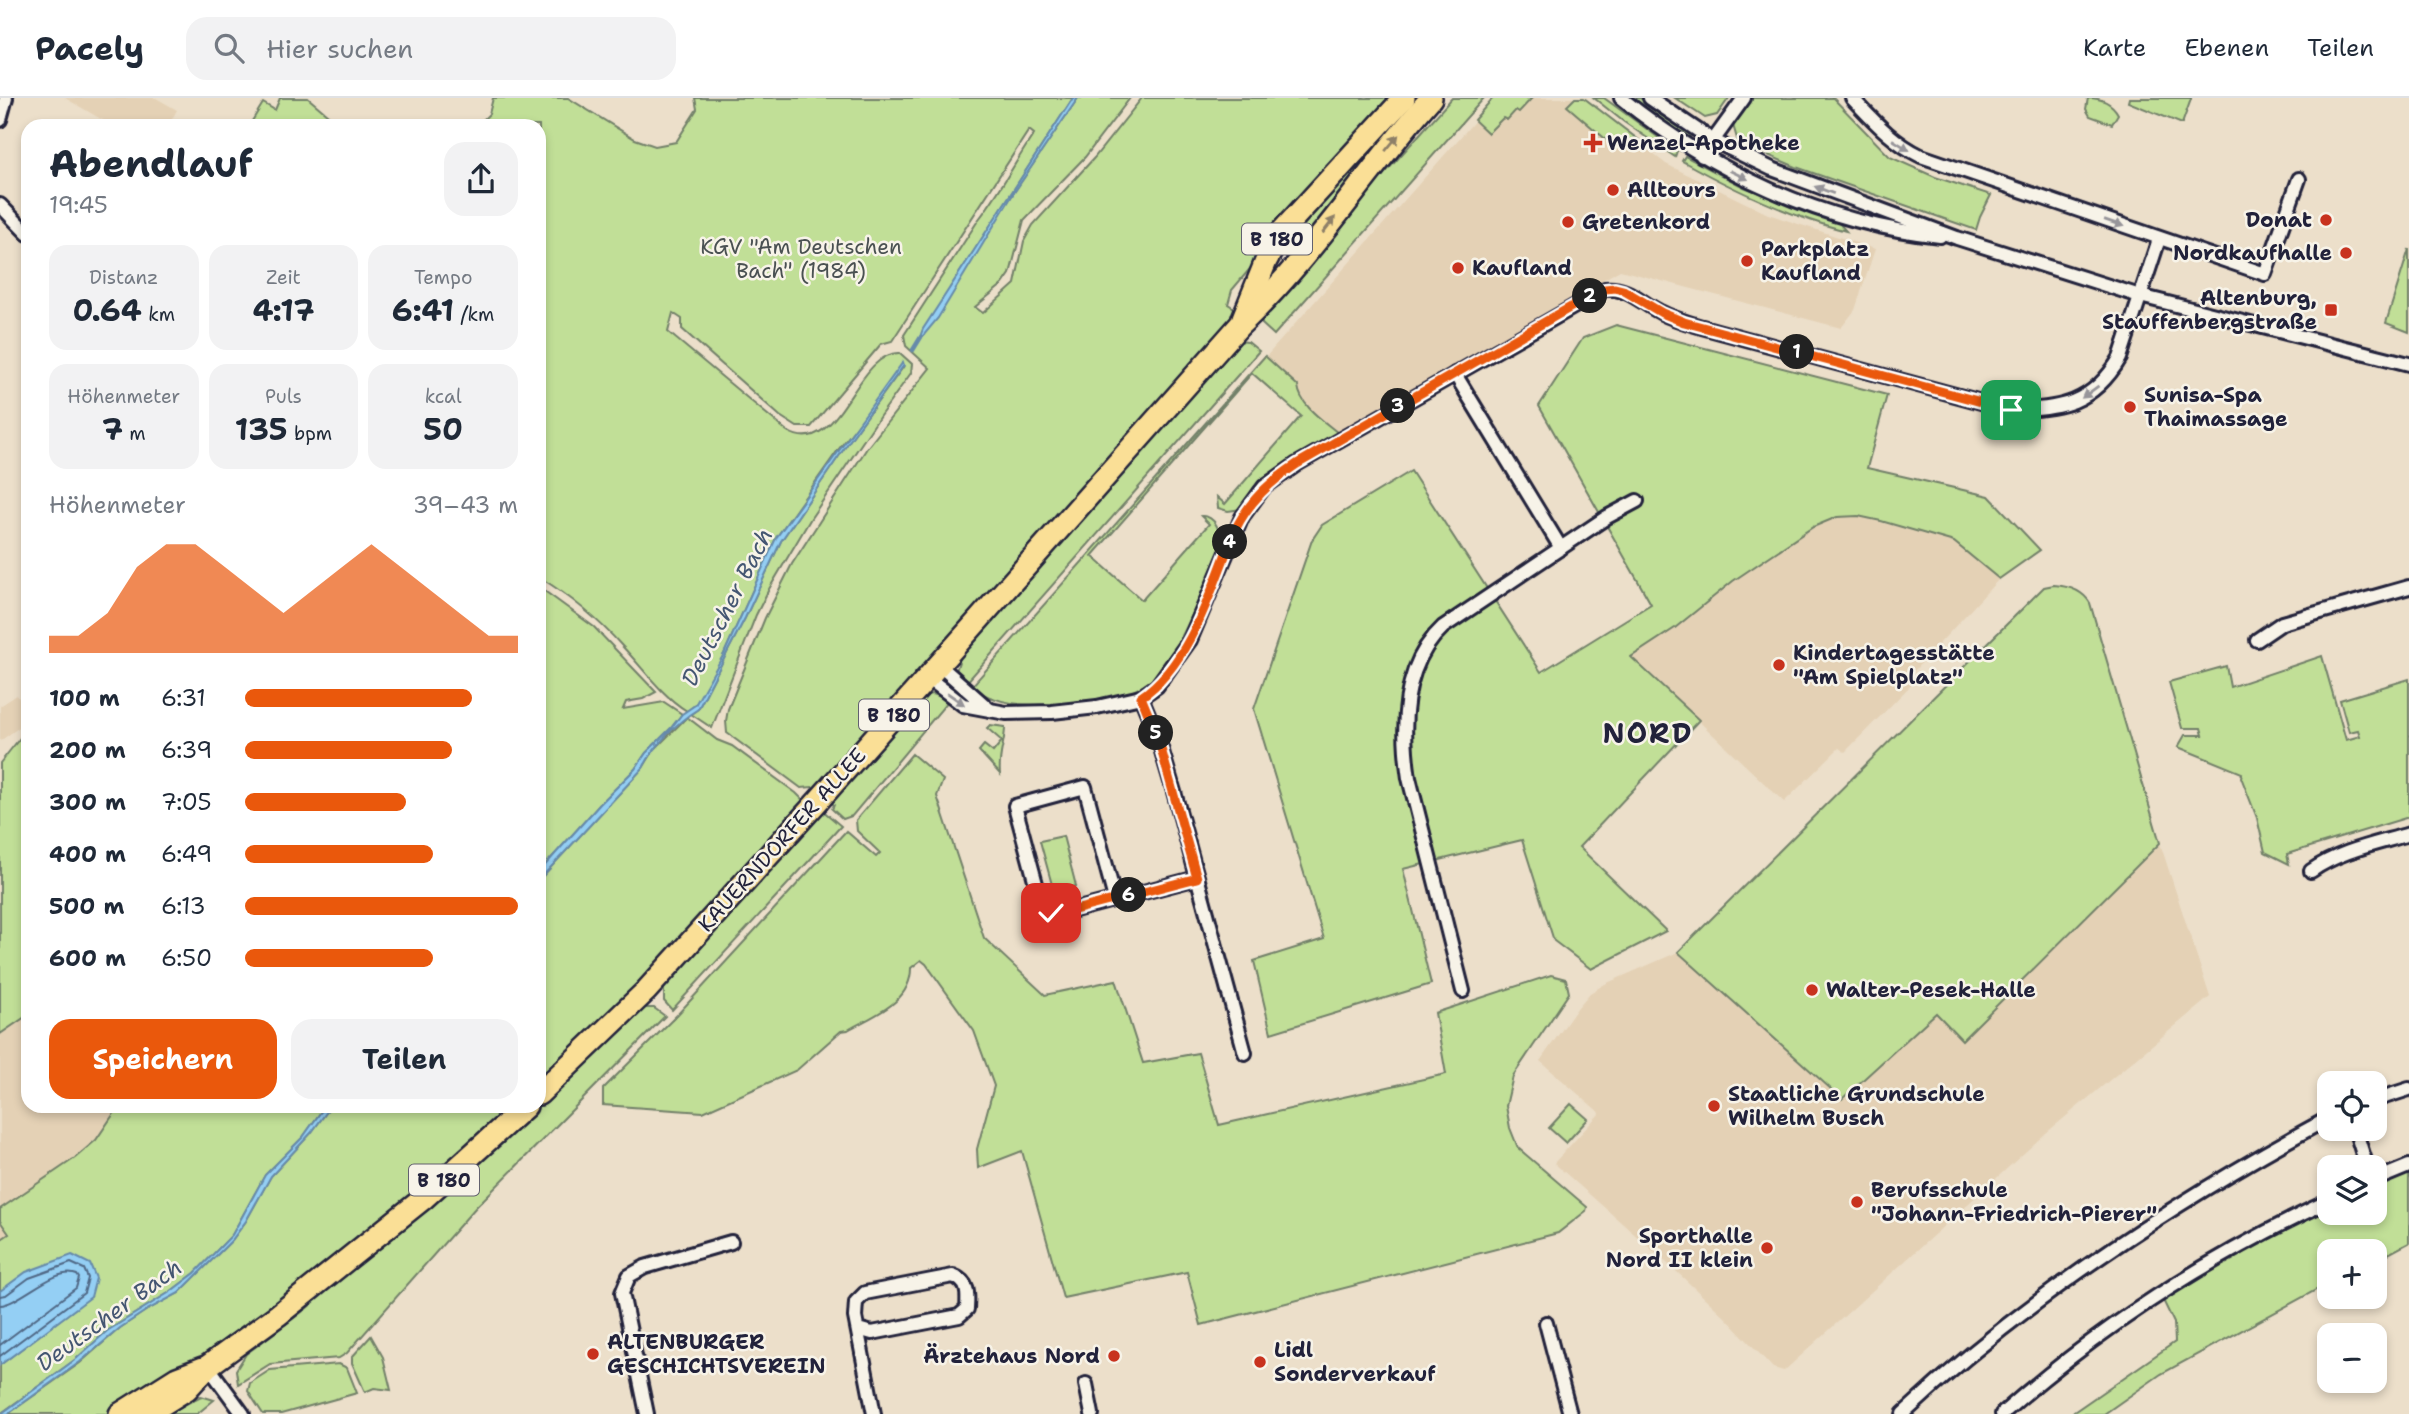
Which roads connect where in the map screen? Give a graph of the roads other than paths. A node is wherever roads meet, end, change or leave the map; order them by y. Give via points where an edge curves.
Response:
1 (6, 98) edge
2 (1404, 98) edge
3 (1431, 98) edge
4 (1621, 98) edge
5 (1650, 98) edge
6 (1744, 98) edge
7 (1852, 98) edge
8 (0, 120) edge
9 (1712, 140) junction
10 (1702, 156) junction
11 (2299, 179) dead end
12 (0, 205) edge
13 (21, 227) edge
14 (1957, 238) junction
15 (2159, 239) junction
16 (2140, 296) junction
17 (1239, 326) junction
18 (2409, 365) edge
19 (1455, 374) junction
20 (1637, 501) dead end
21 (1560, 548) junction
22 (2409, 586) edge
23 (2257, 640) dead end
24 (933, 671) junction
25 (1141, 697) junction
26 (2409, 834) edge
27 (2311, 870) dead end
28 (1197, 878) junction
29 (1115, 899) junction
30 (1463, 990) dead end
31 (1244, 1053) dead end
32 (546, 1087) edge
33 (2409, 1089) edge
34 (2387, 1096) edge
35 (518, 1113) edge
36 (2317, 1125) edge
37 (2409, 1166) edge
38 (2387, 1175) edge
39 (2317, 1207) edge
40 (731, 1241) dead end
41 (1546, 1323) dead end
42 (858, 1329) junction
43 (208, 1366) junction
44 (1086, 1384) dead end
45 (120, 1414) edge
46 (148, 1414) edge
47 (243, 1414) edge
48 (647, 1414) edge
49 (874, 1414) edge
50 (1092, 1414) edge
51 (1570, 1414) edge
52 (1903, 1414) edge
53 (2002, 1414) edge

1 - 8 street
2 - 17 main road, KAUERNDORFER ALLEE / B 180 via 1283,230
17 -> 3 main road, KAUERNDORFER ALLEE / B 180 via 1271,294
4 - 10 street
5 - 9 street
6 - 9 street
7 -> 15 street via 1903,148
9 - 10 street
14 -> 9 street via 1821,189
10 -> 14 street via 1823,209 1910,233
11 - 15 street via 2265,274
12 - 13 street
14 - 16 street
15 - 16 street
16 - 18 street
16 -> 19 street via 2113,371 2078,401 2048,410 2011,410 1684,322 1615,288 1592,295
17 - 24 main road, KAUERNDORFER ALLEE / B 180
19 - 21 street
19 - 25 street via 1264,487 1235,530 1190,640 1157,686
20 - 21 street
21 - 30 street via 1443,627 1422,652 1410,680 1405,714 1409,778
22 - 23 street via 2282,623
24 - 25 street via 990,710 1006,713 1097,708
24 - 32 main road, KAUERNDORFER ALLEE / B 180 via 646,990
25 - 28 street via 1158,738
26 - 27 street via 2338,856
28 - 29 street
28 - 31 street
29 - 29 street via 1051,913 1039,895 1015,806 1084,788
33 - 34 street
35 - 43 main road, B 180 via 424,1198
36 - 52 street via 2200,1191 2038,1301
37 - 38 street
39 - 53 street via 2270,1229 2138,1307 2077,1350
40 - 48 street via 629,1276 622,1293
41 - 51 street
42 - 42 street via 872,1333 959,1316 967,1309 967,1288 962,1279 953,1276 865,1293 856,1303
42 - 49 street
43 - 45 main road, B 180 via 177,1378
43 - 46 main road, B 180 via 187,1389
43 - 47 street
44 - 50 street

